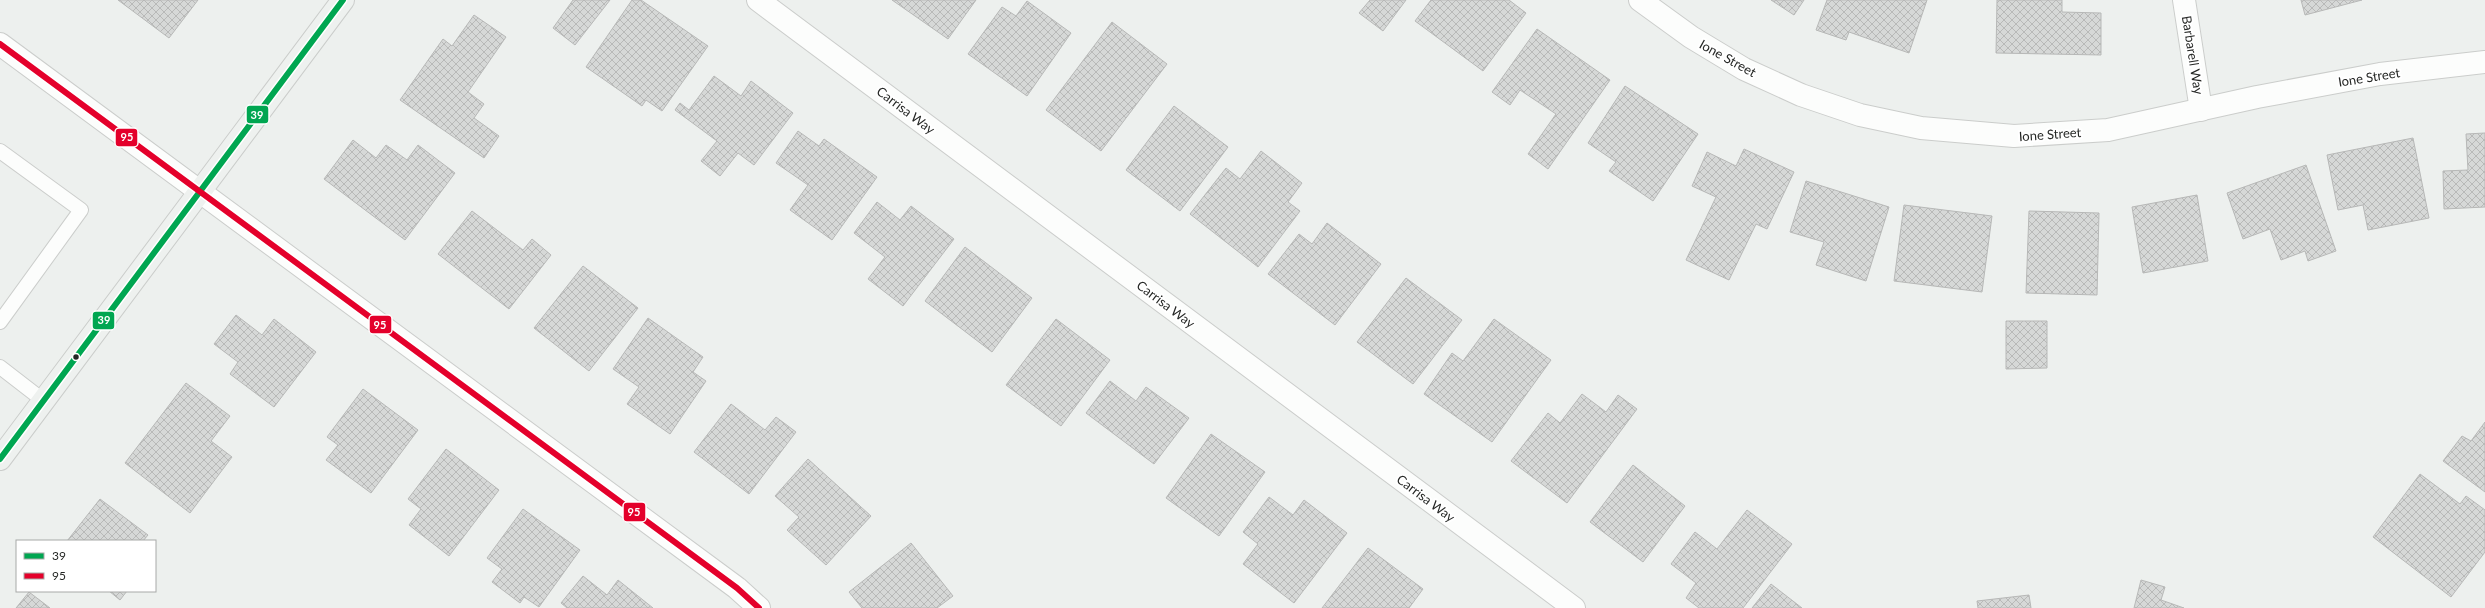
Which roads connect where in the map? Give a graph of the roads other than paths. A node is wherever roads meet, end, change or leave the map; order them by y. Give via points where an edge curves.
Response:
1 (343, 0) edge
2 (758, 0) edge
3 (1640, 0) edge
4 (2184, 0) edge
5 (0, 44) edge
6 (2485, 62) edge
7 (2201, 110) junction
8 (0, 151) edge
9 (200, 191) junction
10 (0, 322) edge
11 (0, 367) edge
12 (44, 401) junction
13 (0, 459) edge
14 (759, 608) edge
15 (1574, 608) edge

1 - 9 main road
2 - 15 street, Carrisa Way
3 - 7 street, Ione Street via 1691,37 1752,72 1801,94 1860,115 1921,128 2014,136 2108,130
4 - 7 street, Barbarell Way
5 - 9 street
6 - 7 street, Ione Street via 2380,74
8 - 10 lane via 81,210
9 - 12 main road
9 - 14 street via 737,588
11 - 12 lane
12 - 13 main road

